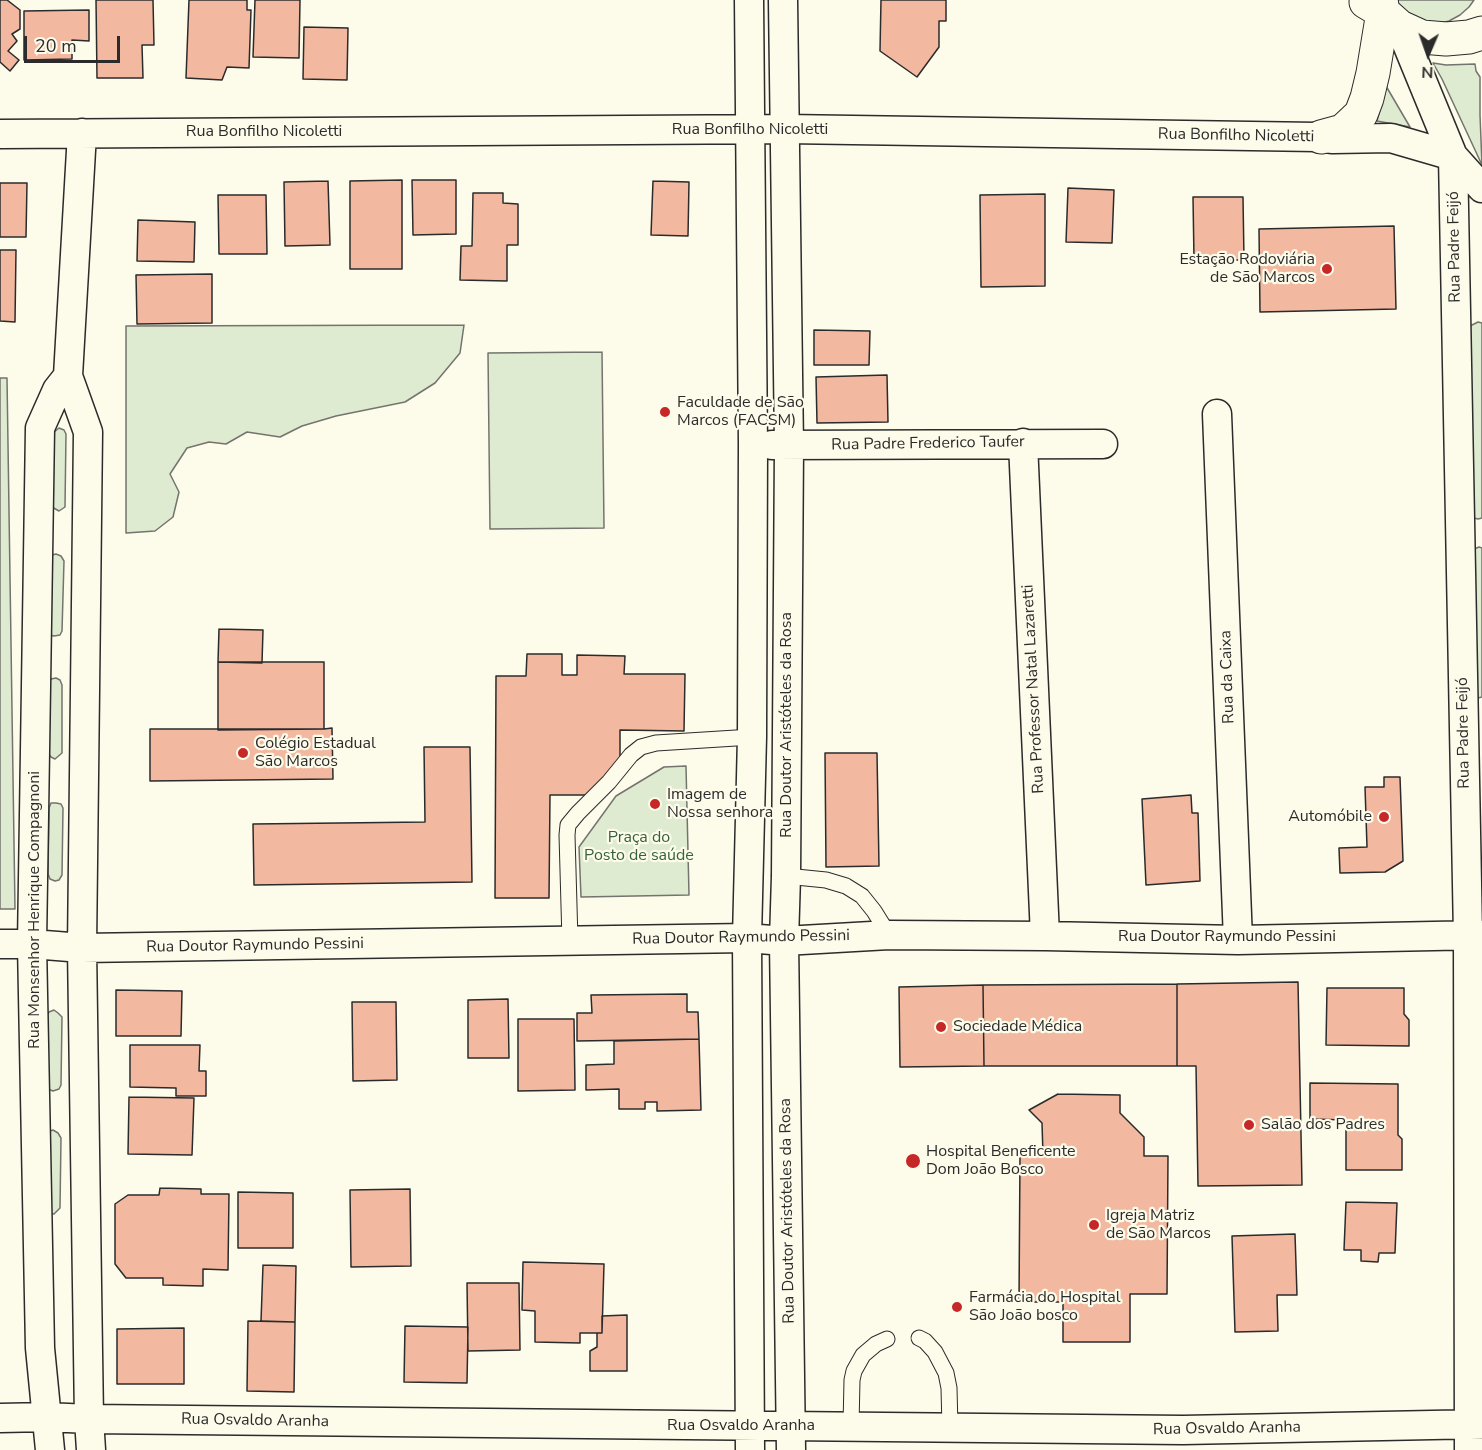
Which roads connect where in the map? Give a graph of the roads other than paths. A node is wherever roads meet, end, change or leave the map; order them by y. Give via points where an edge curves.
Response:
1 (749, 0) edge
2 (783, 0) edge
3 (1381, 10) edge
4 (1482, 33) edge
5 (751, 129) junction
6 (786, 129) junction
7 (4, 130) edge
8 (82, 133) junction
9 (1321, 138) junction
10 (1453, 156) junction
11 (1482, 188) edge
12 (68, 376) junction
13 (1217, 414) dead end
14 (1023, 443) junction
15 (1103, 444) dead end
16 (753, 445) junction
17 (789, 446) junction
18 (752, 737) junction
19 (786, 876) junction
20 (889, 935) junction
21 (1475, 935) edge
22 (1045, 936) junction
23 (747, 938) junction
24 (1238, 940) junction
25 (570, 941) junction
26 (784, 941) junction
27 (0, 944) edge
28 (32, 944) junction
29 (82, 948) junction
30 (919, 1338) dead end
31 (887, 1339) dead end
32 (47, 1417) junction
33 (0, 1418) edge
34 (89, 1419) junction
35 (850, 1426) junction
36 (950, 1428) junction
37 (1474, 1433) edge
38 (749, 1438) edge
39 (791, 1438) edge
40 (50, 1450) edge
41 (91, 1450) edge

1 - 5 street, Rua Doutor Aristóteles da Rosa
2 - 6 street, Rua Doutor Aristóteles da Rosa
3 - 4 main road via 1422,37 1446,39
3 - 9 main road via 1373,73 1361,114 1343,131
3 - 10 street, Rua Padre Feijó
5 - 6 street, Rua Bonfilho Nicoletti
5 - 8 street, Rua Bonfilho Nicoletti
5 - 16 street, Rua Doutor Aristóteles da Rosa
6 - 9 street, Rua Bonfilho Nicoletti
6 - 17 street, Rua Doutor Aristóteles da Rosa
7 - 8 street, Rua Bonfilho Nicoletti
8 - 12 street, Rua Monsenhor Henrique Compagnoni
9 - 10 street, Rua Bonfilho Nicoletti via 1391,138
10 - 11 street
10 - 21 street, Rua Padre Feijó
12 - 28 street, Rua Monsenhor Henrique Compagnoni via 57,390 40,428
12 - 29 street, Rua Monsenhor Henrique Compagnoni via 88,432
13 - 24 street, Rua da Caixa
14 - 15 street, Rua Padre Frederico Taufer
14 - 17 street, Rua Padre Frederico Taufer
14 - 22 street, Rua Professor Natal Lazaretti
16 - 17 street, Rua Padre Frederico Taufer
16 - 18 street, Rua Doutor Aristóteles da Rosa
17 - 19 street, Rua Doutor Aristóteles da Rosa
18 - 23 street, Rua Doutor Aristóteles da Rosa
18 - 25 lane via 641,747 578,813 568,825 567,835
19 - 20 lane via 846,886 862,896
19 - 26 street, Rua Doutor Aristóteles da Rosa
20 - 22 street, Rua Doutor Raymundo Pessini
20 - 26 street, Rua Doutor Raymundo Pessini
21 - 24 street, Rua Doutor Raymundo Pessini
21 - 37 street, Rua Padre Feijó
22 - 24 street, Rua Doutor Raymundo Pessini
23 - 25 street, Rua Doutor Raymundo Pessini
23 - 26 street, Rua Doutor Raymundo Pessini
23 - 38 street, Rua Doutor Aristóteles da Rosa
25 - 29 street, Rua Doutor Raymundo Pessini
26 - 39 street, Rua Doutor Aristóteles da Rosa
27 - 28 street, Rua Doutor Raymundo Pessini
28 - 29 street, Rua Doutor Raymundo Pessini
28 - 32 street, Rua Monsenhor Henrique Compagnoni via 40,1348
29 - 34 street, Rua Monsenhor Henrique Compagnoni
30 - 36 lane via 935,1352 946,1373
31 - 35 lane via 863,1355 854,1371
32 - 33 street, Rua Osvaldo Aranha
32 - 34 street, Rua Osvaldo Aranha
32 - 40 street, Rua Monsenhor Henrique Compagnoni
34 - 38 street, Rua Osvaldo Aranha
34 - 41 street, Rua Monsenhor Henrique Compagnoni
35 - 36 street, Rua Osvaldo Aranha
35 - 39 street, Rua Osvaldo Aranha
36 - 37 street, Rua Osvaldo Aranha
38 - 39 street, Rua Osvaldo Aranha

